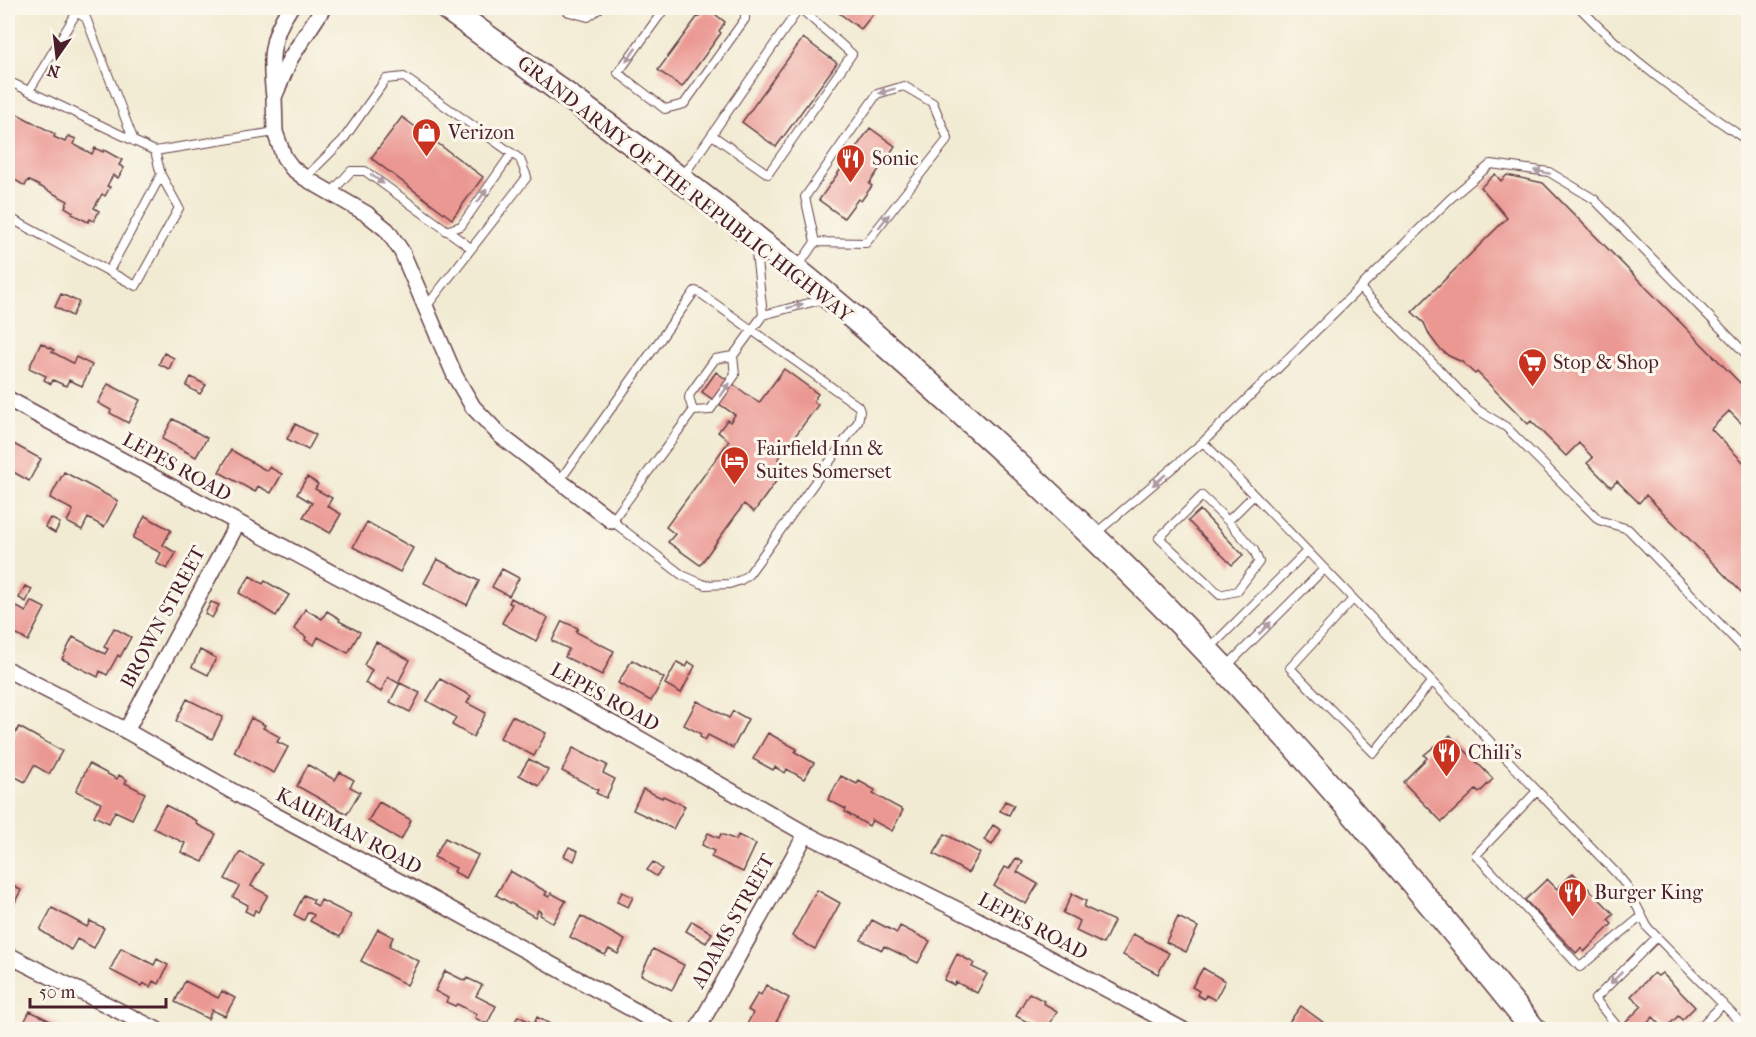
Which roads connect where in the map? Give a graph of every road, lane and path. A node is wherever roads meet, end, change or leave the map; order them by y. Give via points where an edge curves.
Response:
1 (69, 8) edge
2 (290, 8) edge
3 (323, 8) edge
4 (447, 8) edge
5 (563, 8) edge
6 (600, 8) edge
7 (665, 8) edge
8 (745, 8) edge
9 (798, 8) edge
10 (1580, 8) edge
11 (77, 12) junction
12 (8, 81) edge
13 (29, 92) junction
14 (274, 97) junction
15 (275, 132) junction
16 (712, 135) junction
17 (134, 141) junction
18 (1749, 141) edge
19 (155, 151) junction
20 (512, 153) junction
21 (161, 175) junction
22 (305, 178) junction
23 (680, 180) junction
24 (331, 193) junction
25 (8, 217) edge
26 (446, 231) junction
27 (754, 237) junction
28 (815, 242) junction
29 (471, 248) junction
30 (795, 270) junction
31 (108, 271) junction
32 (1360, 288) junction
33 (828, 297) junction
34 (426, 307) junction
35 (763, 315) junction
36 (752, 330) junction
37 (733, 356) junction
38 (1749, 356) edge
39 (8, 399) edge
40 (693, 411) junction
41 (1203, 442) junction
42 (560, 480) junction
43 (1254, 495) junction
44 (612, 521) junction
45 (1228, 521) junction
46 (237, 524) junction
47 (1093, 536) junction
48 (1307, 551) junction
49 (1324, 569) junction
50 (1353, 599) junction
51 (1206, 651) junction
52 (1749, 653) edge
53 (8, 670) edge
54 (1224, 670) junction
55 (1432, 681) junction
56 (126, 731) junction
57 (1537, 791) junction
58 (806, 834) junction
59 (1642, 916) junction
60 (1657, 937) junction
61 (8, 955) edge
62 (1723, 1004) junction
63 (157, 1029) edge
64 (670, 1029) edge
65 (697, 1029) edge
66 (1183, 1029) edge
67 (1534, 1029) edge
68 (1620, 1029) edge
69 (1694, 1029) edge
70 (1748, 1029) edge

1 - 11 lane
2 - 14 street via 274,37 270,60
3 - 14 street via 290,59
4 - 23 main road, GRAND ARMY OF THE REPUBLIC HIGHWAY
5 - 6 lane via 588,16
7 -> 8 lane via 618,73 665,109 684,104 745,19
9 - 16 lane
9 - 16 lane via 852,54 768,174
10 - 18 lane via 1607,37
11 - 13 lane
11 - 17 lane via 86,18
12 - 13 lane
13 - 17 lane
14 - 15 street
15 - 19 lane
15 - 22 street via 284,157
16 - 23 lane
17 - 19 lane
19 - 21 lane
20 - 22 lane via 404,77 386,79 343,140
26 -> 20 lane via 461,226
20 - 29 lane via 520,159 527,177
21 - 31 lane
21 - 31 lane via 179,208 136,286
22 - 24 street
23 - 27 main road, GRAND ARMY OF THE REPUBLIC HIGHWAY
24 -> 26 lane via 351,171 365,171
24 - 34 street via 387,230 402,252
25 - 31 lane
26 - 29 lane
27 - 30 main road, GRAND ARMY OF THE REPUBLIC HIGHWAY
27 - 35 lane
28 -> 28 lane via 866,243 948,138 933,103 904,86 876,94 805,197
28 - 30 lane
29 - 34 lane
30 - 33 main road, GRAND ARMY OF THE REPUBLIC HIGHWAY
38 -> 32 lane via 1594,199 1549,172 1491,164
32 - 41 lane
32 - 52 lane via 1478,410 1506,427 1599,519 1628,529
35 -> 33 lane
33 - 47 main road, GRAND ARMY OF THE REPUBLIC HIGHWAY via 888,347
34 - 42 street via 455,376 473,407 501,436
35 - 36 lane
36 - 37 lane
36 - 42 lane via 695,291
36 - 44 lane via 860,411 858,422 760,559 741,580 705,585 682,575
37 - 40 lane via 715,359 690,394
40 -> 37 lane via 710,410 735,375
39 - 46 street, LEPES ROAD
40 - 44 lane
41 - 43 lane
41 -> 47 lane
42 - 44 street
43 - 45 lane
43 - 48 lane
45 - 45 lane via 1202,496 1159,538 1220,595 1237,591 1259,562 1254,550
46 - 56 street, BROWN STREET
46 - 58 street, LEPES ROAD via 544,687
47 - 51 main road, GRAND ARMY OF THE REPUBLIC HIGHWAY
48 - 49 lane
48 - 51 lane
49 - 50 lane
54 -> 49 lane
50 - 55 lane
50 - 55 lane via 1290,668 1374,753
51 - 54 main road, GRAND ARMY OF THE REPUBLIC HIGHWAY
53 - 56 street, KAUFMAN ROAD
54 - 67 main road, GRAND ARMY OF THE REPUBLIC HIGHWAY via 1394,860
55 - 57 lane
56 - 64 street, KAUFMAN ROAD
57 - 59 lane via 1626,885
57 - 59 lane via 1476,855 1580,967
58 - 65 street, ADAMS STREET
58 - 66 street, LEPES ROAD
59 - 60 lane
60 - 62 lane
60 -> 68 lane via 1595,999
61 - 63 street
62 - 69 lane
62 - 70 lane

